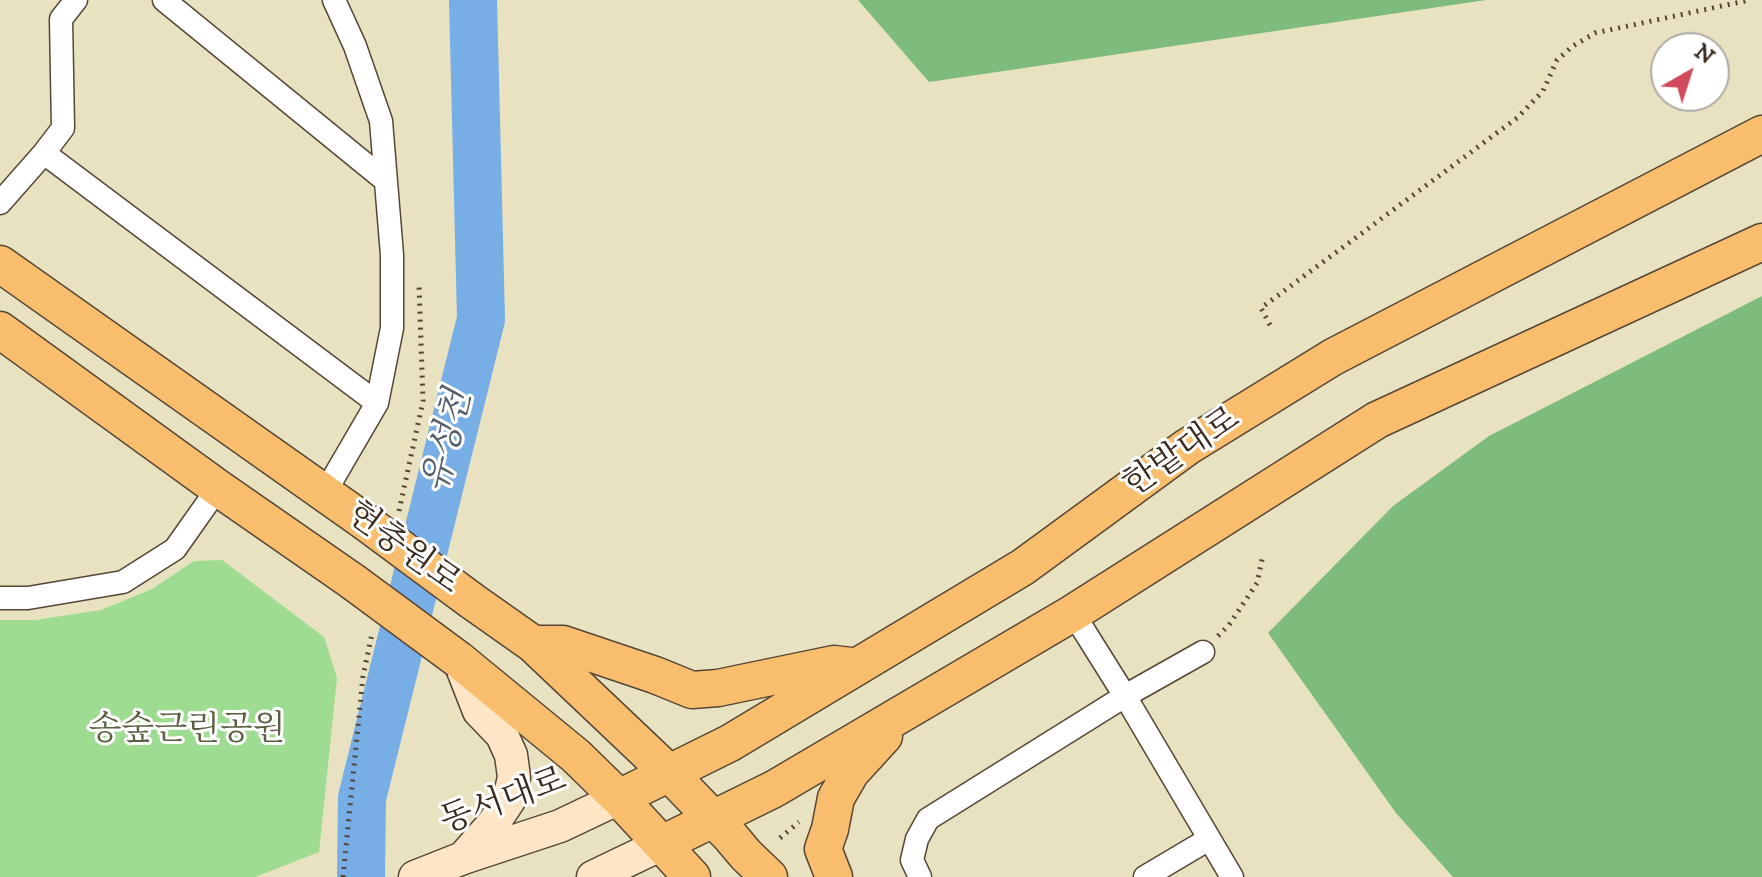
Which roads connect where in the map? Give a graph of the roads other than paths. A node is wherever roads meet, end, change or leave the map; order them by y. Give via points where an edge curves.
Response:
1 (76, 0) edge
2 (164, 0) edge
3 (334, 0) edge
4 (1762, 134) edge
5 (44, 153) junction
6 (386, 181) junction
7 (0, 203) edge
8 (1762, 242) edge
9 (0, 264) edge
10 (0, 330) edge
11 (377, 403) junction
12 (218, 488) junction
13 (324, 494) junction
14 (0, 598) edge
15 (1073, 613) junction
16 (533, 644) junction
17 (1203, 652) road end
18 (459, 660) junction
19 (857, 667) junction
20 (1125, 696) junction
21 (904, 712) junction
22 (669, 773) junction
23 (619, 798) junction
24 (712, 819) junction
25 (1209, 839) junction
26 (662, 844) junction
27 (463, 858) junction
28 (916, 868) edge
29 (415, 877) edge
30 (593, 877) edge
31 (692, 877) edge
32 (769, 877) edge
33 (834, 877) edge
34 (1145, 877) edge
35 (1232, 877) edge

1 - 5 street via 61,19 63,128
2 - 6 street
3 - 6 street via 381,121
4 - 19 main road, 한밭대로 via 1333,357 1187,447 1023,567
5 - 7 street
5 - 11 street
6 - 11 street via 392,328
8 - 15 main road via 1377,420
9 - 13 main road, 현충원로
10 - 12 main road, 현충원로
11 - 13 street
12 - 14 street via 175,549 123,582
12 - 18 main road, 현충원로, bridge
13 - 16 main road, 현충원로, bridge
15 - 20 street
15 - 21 main road
16 - 19 main road via 563,644 692,690 834,664
16 - 22 main road, 현충원로
17 - 20 street
18 - 23 main road, 현충원로
18 - 27 street via 479,711 502,735 514,777 509,800
19 - 22 main road, 한밭대로
20 - 25 street
20 - 28 street via 928,819 917,839
21 - 24 main road
21 - 33 main road via 851,772 836,798 823,849
22 - 23 main road, 한밭대로
22 - 24 main road, 현충원로
23 - 26 main road, 현충원로
23 - 27 street, 동서대로 via 560,826
24 - 26 main road
24 - 32 main road, 현충원로
25 - 34 street
25 - 35 street
26 - 30 street
26 - 31 main road, 현충원로
27 - 29 street, 동서대로

